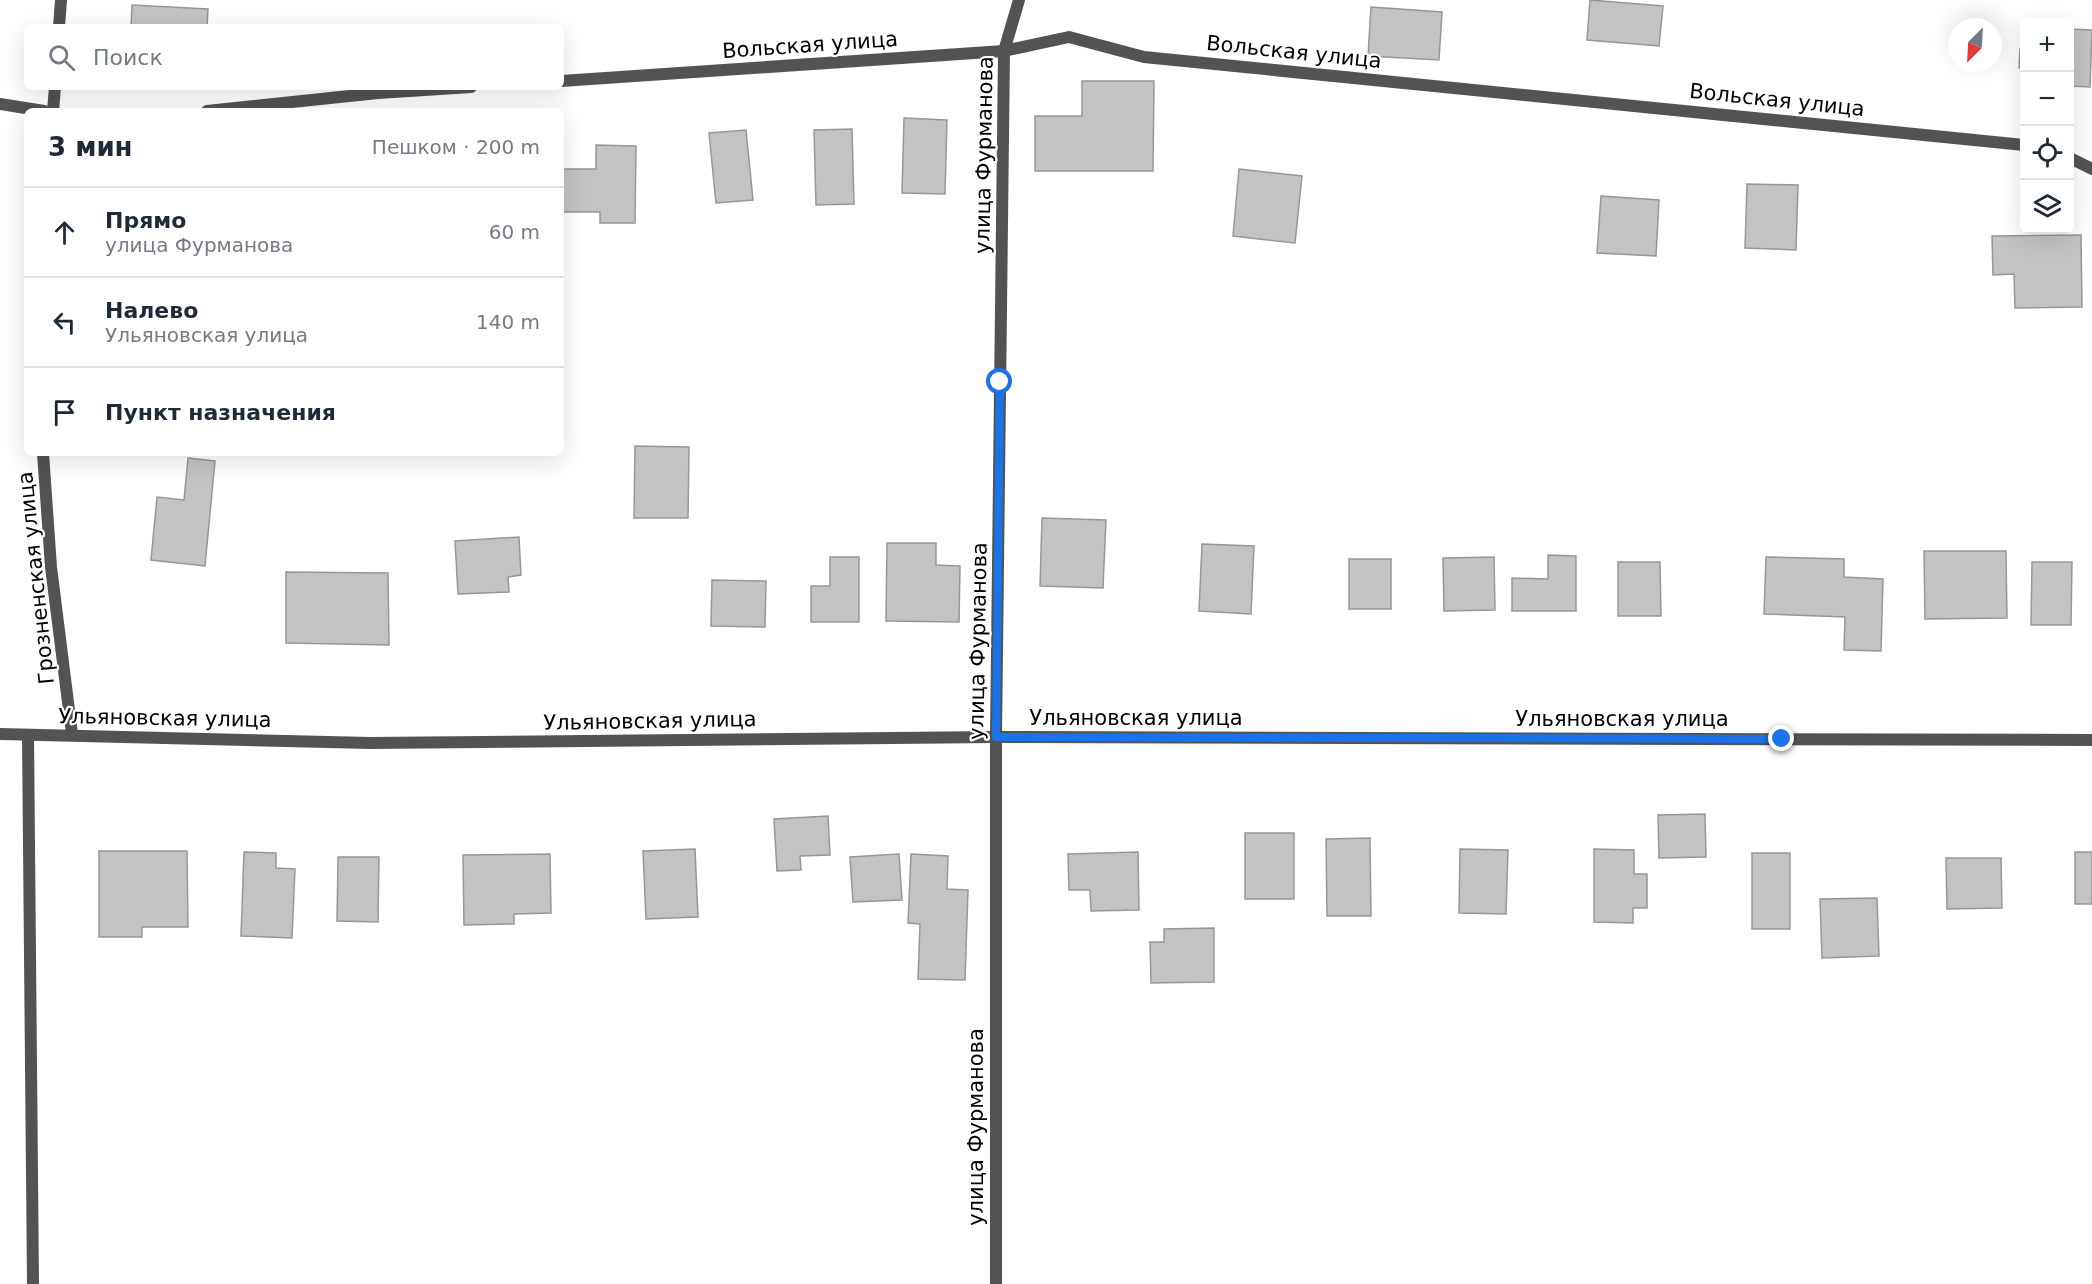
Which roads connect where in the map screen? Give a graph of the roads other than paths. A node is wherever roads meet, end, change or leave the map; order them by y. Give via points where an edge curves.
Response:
1 (61, 0) edge
2 (1019, 0) edge
3 (59, 24) edge
4 (1004, 51) junction
5 (564, 81) edge
6 (55, 90) edge
7 (424, 90) edge
8 (0, 104) edge
9 (25, 108) edge
10 (53, 108) edge
11 (236, 108) edge
12 (2020, 145) edge
13 (2074, 160) edge
14 (2092, 169) edge
15 (43, 456) edge
16 (0, 734) edge
17 (72, 734) junction
18 (28, 735) junction
19 (996, 737) junction
20 (2092, 740) edge
21 (33, 1284) edge
22 (996, 1284) edge

1 - 3 street
2 - 4 street, улица Фурманова
4 - 5 street, Вольская улица
4 - 12 street, Вольская улица via 1070,37 1144,57
4 - 19 street, улица Фурманова
6 - 10 street
7 - 11 street
8 - 9 street
13 - 14 street
15 - 17 street, Грозненская улица via 51,567
16 - 18 street, Ульяновская улица
17 - 18 street, Ульяновская улица
17 - 19 street, Ульяновская улица via 370,743
18 - 21 street
19 - 20 street, Ульяновская улица
19 - 22 street, улица Фурманова

